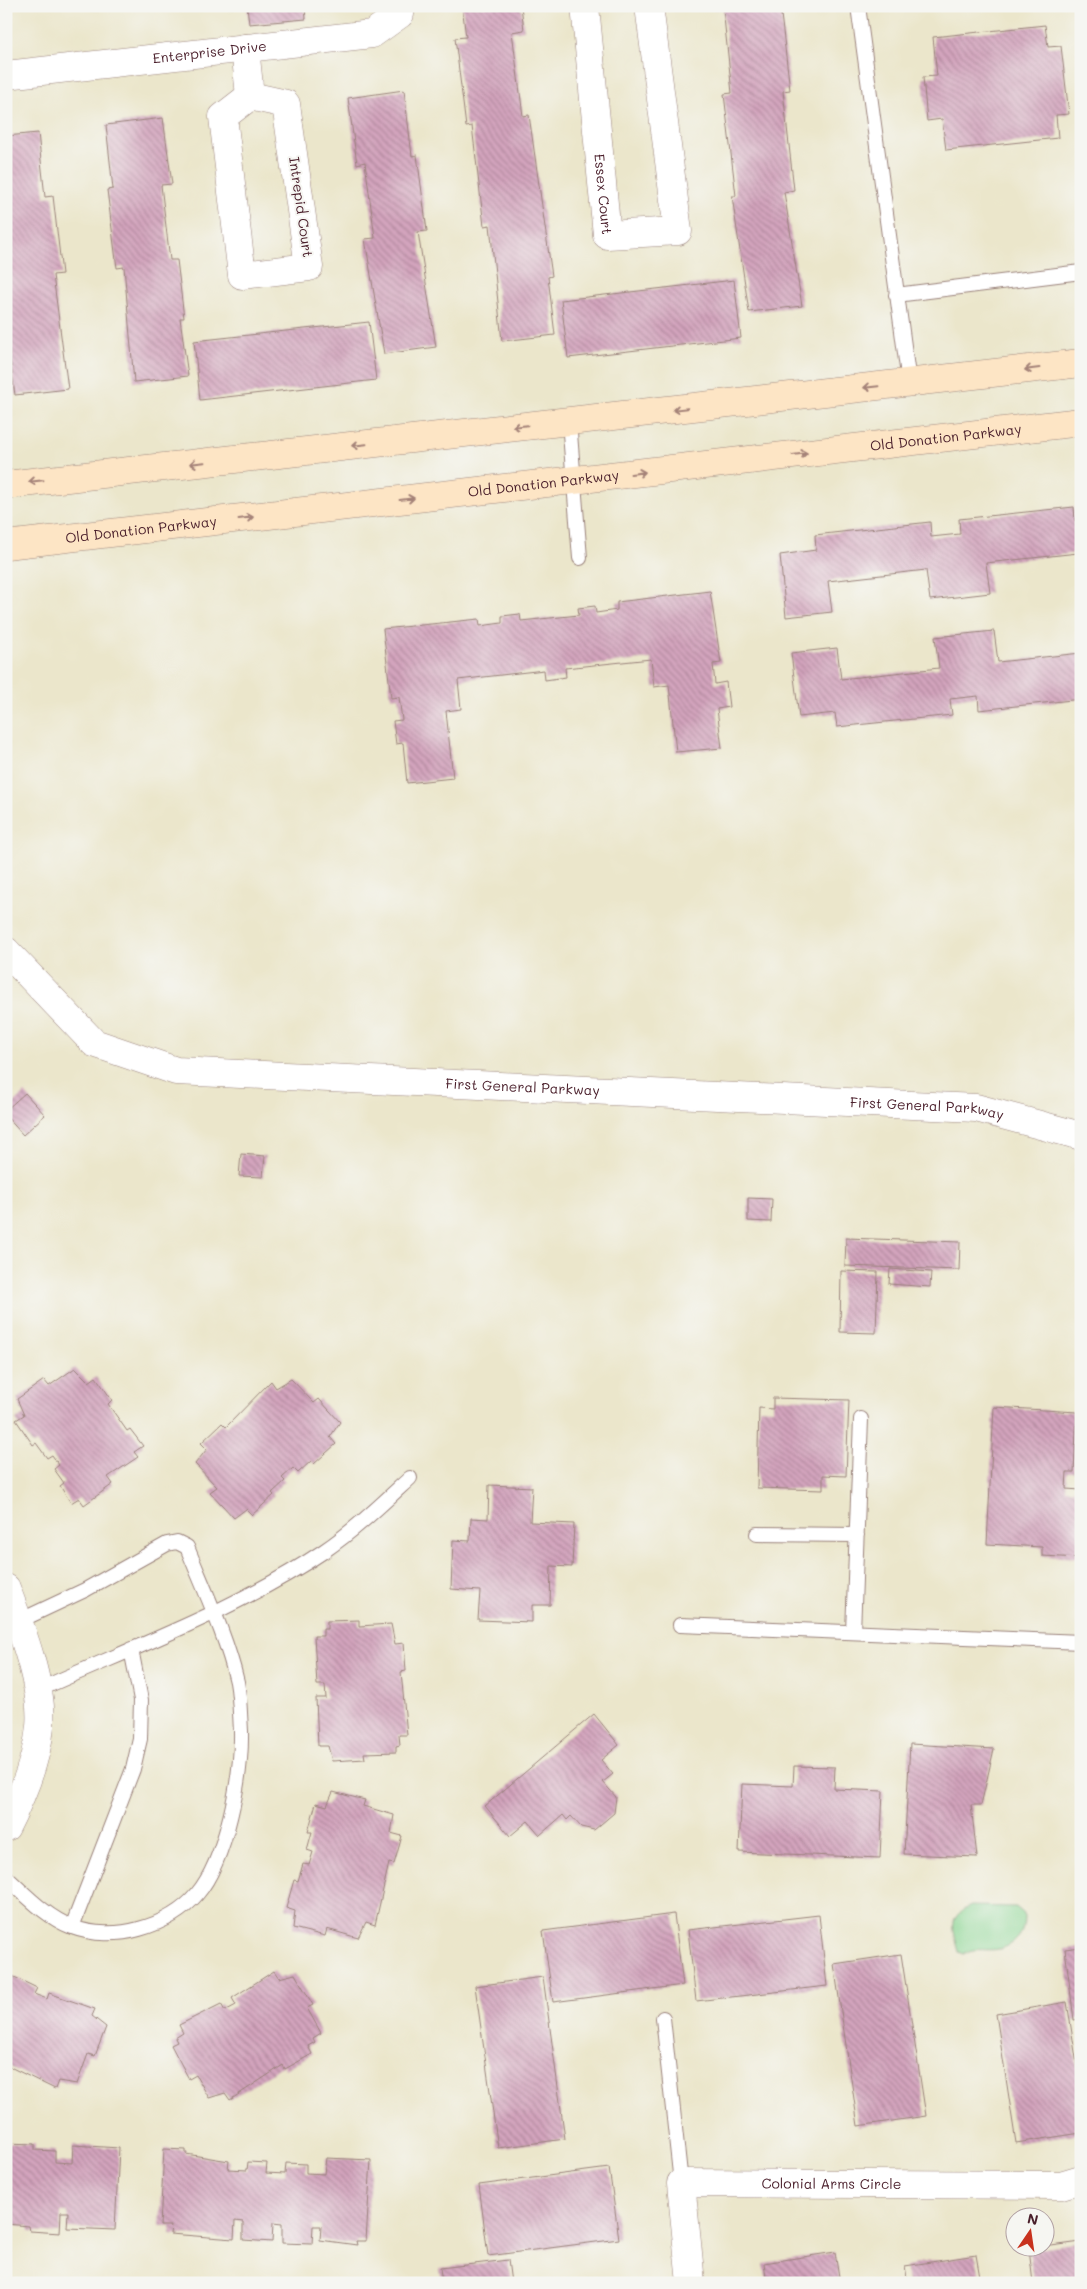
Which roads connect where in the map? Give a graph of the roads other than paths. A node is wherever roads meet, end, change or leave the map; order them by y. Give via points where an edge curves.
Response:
1 (401, 6) edge
2 (585, 6) edge
3 (648, 6) edge
4 (858, 6) edge
5 (244, 48) junction
6 (6, 75) edge
7 (250, 96) junction
8 (1081, 272) edge
9 (896, 295) junction
10 (1081, 363) edge
11 (909, 383) junction
12 (569, 421) junction
13 (1081, 422) edge
14 (573, 480) junction
15 (6, 485) edge
16 (6, 546) edge
17 (580, 558) dead end
18 (6, 951) edge
19 (1081, 1136) edge
20 (861, 1419) dead end
21 (410, 1478) dead end
22 (757, 1534) dead end
23 (857, 1535) junction
24 (6, 1588) edge
25 (214, 1612) junction
26 (19, 1621) junction
27 (680, 1625) dead end
28 (853, 1632) junction
29 (1081, 1642) edge
30 (131, 1649) junction
31 (38, 1690) junction
32 (6, 1828) edge
33 (6, 1877) edge
34 (72, 1927) junction
35 (663, 2018) dead end
36 (1081, 2179) edge
37 (681, 2183) junction
38 (691, 2283) edge

1 - 5 street, Enterprise Drive via 400,14 372,34
2 - 3 street, Essex Court via 608,235 678,230
4 - 9 lane
5 - 6 street, Enterprise Drive
5 - 7 street
7 - 7 street, Intrepid Court via 223,117 242,275 309,267 286,104
8 - 9 lane
9 - 11 lane
10 -> 11 street
11 -> 12 street
12 - 14 lane
12 -> 15 street
14 -> 13 street, Old Donation Parkway
16 -> 14 street, Old Donation Parkway
14 - 17 lane
18 - 19 street, First General Parkway via 94,1043 176,1071 976,1108
20 - 23 lane
21 - 25 lane via 324,1550 264,1588
22 - 23 lane
23 - 28 lane
24 - 26 street
25 - 26 lane via 186,1547 177,1542 167,1544 85,1590
25 - 30 lane
25 - 34 lane via 237,1683 241,1733 238,1774 228,1823 213,1869 197,1894 175,1914 155,1924 126,1932 91,1932
26 - 31 street
27 - 28 lane
28 - 29 lane
30 - 31 lane
30 - 34 lane via 141,1700 140,1739 134,1769
31 - 32 street via 40,1724 35,1756
33 - 34 lane via 49,1915
35 - 37 lane
36 - 37 street, Colonial Arms Circle via 1061,2185
37 - 38 street

